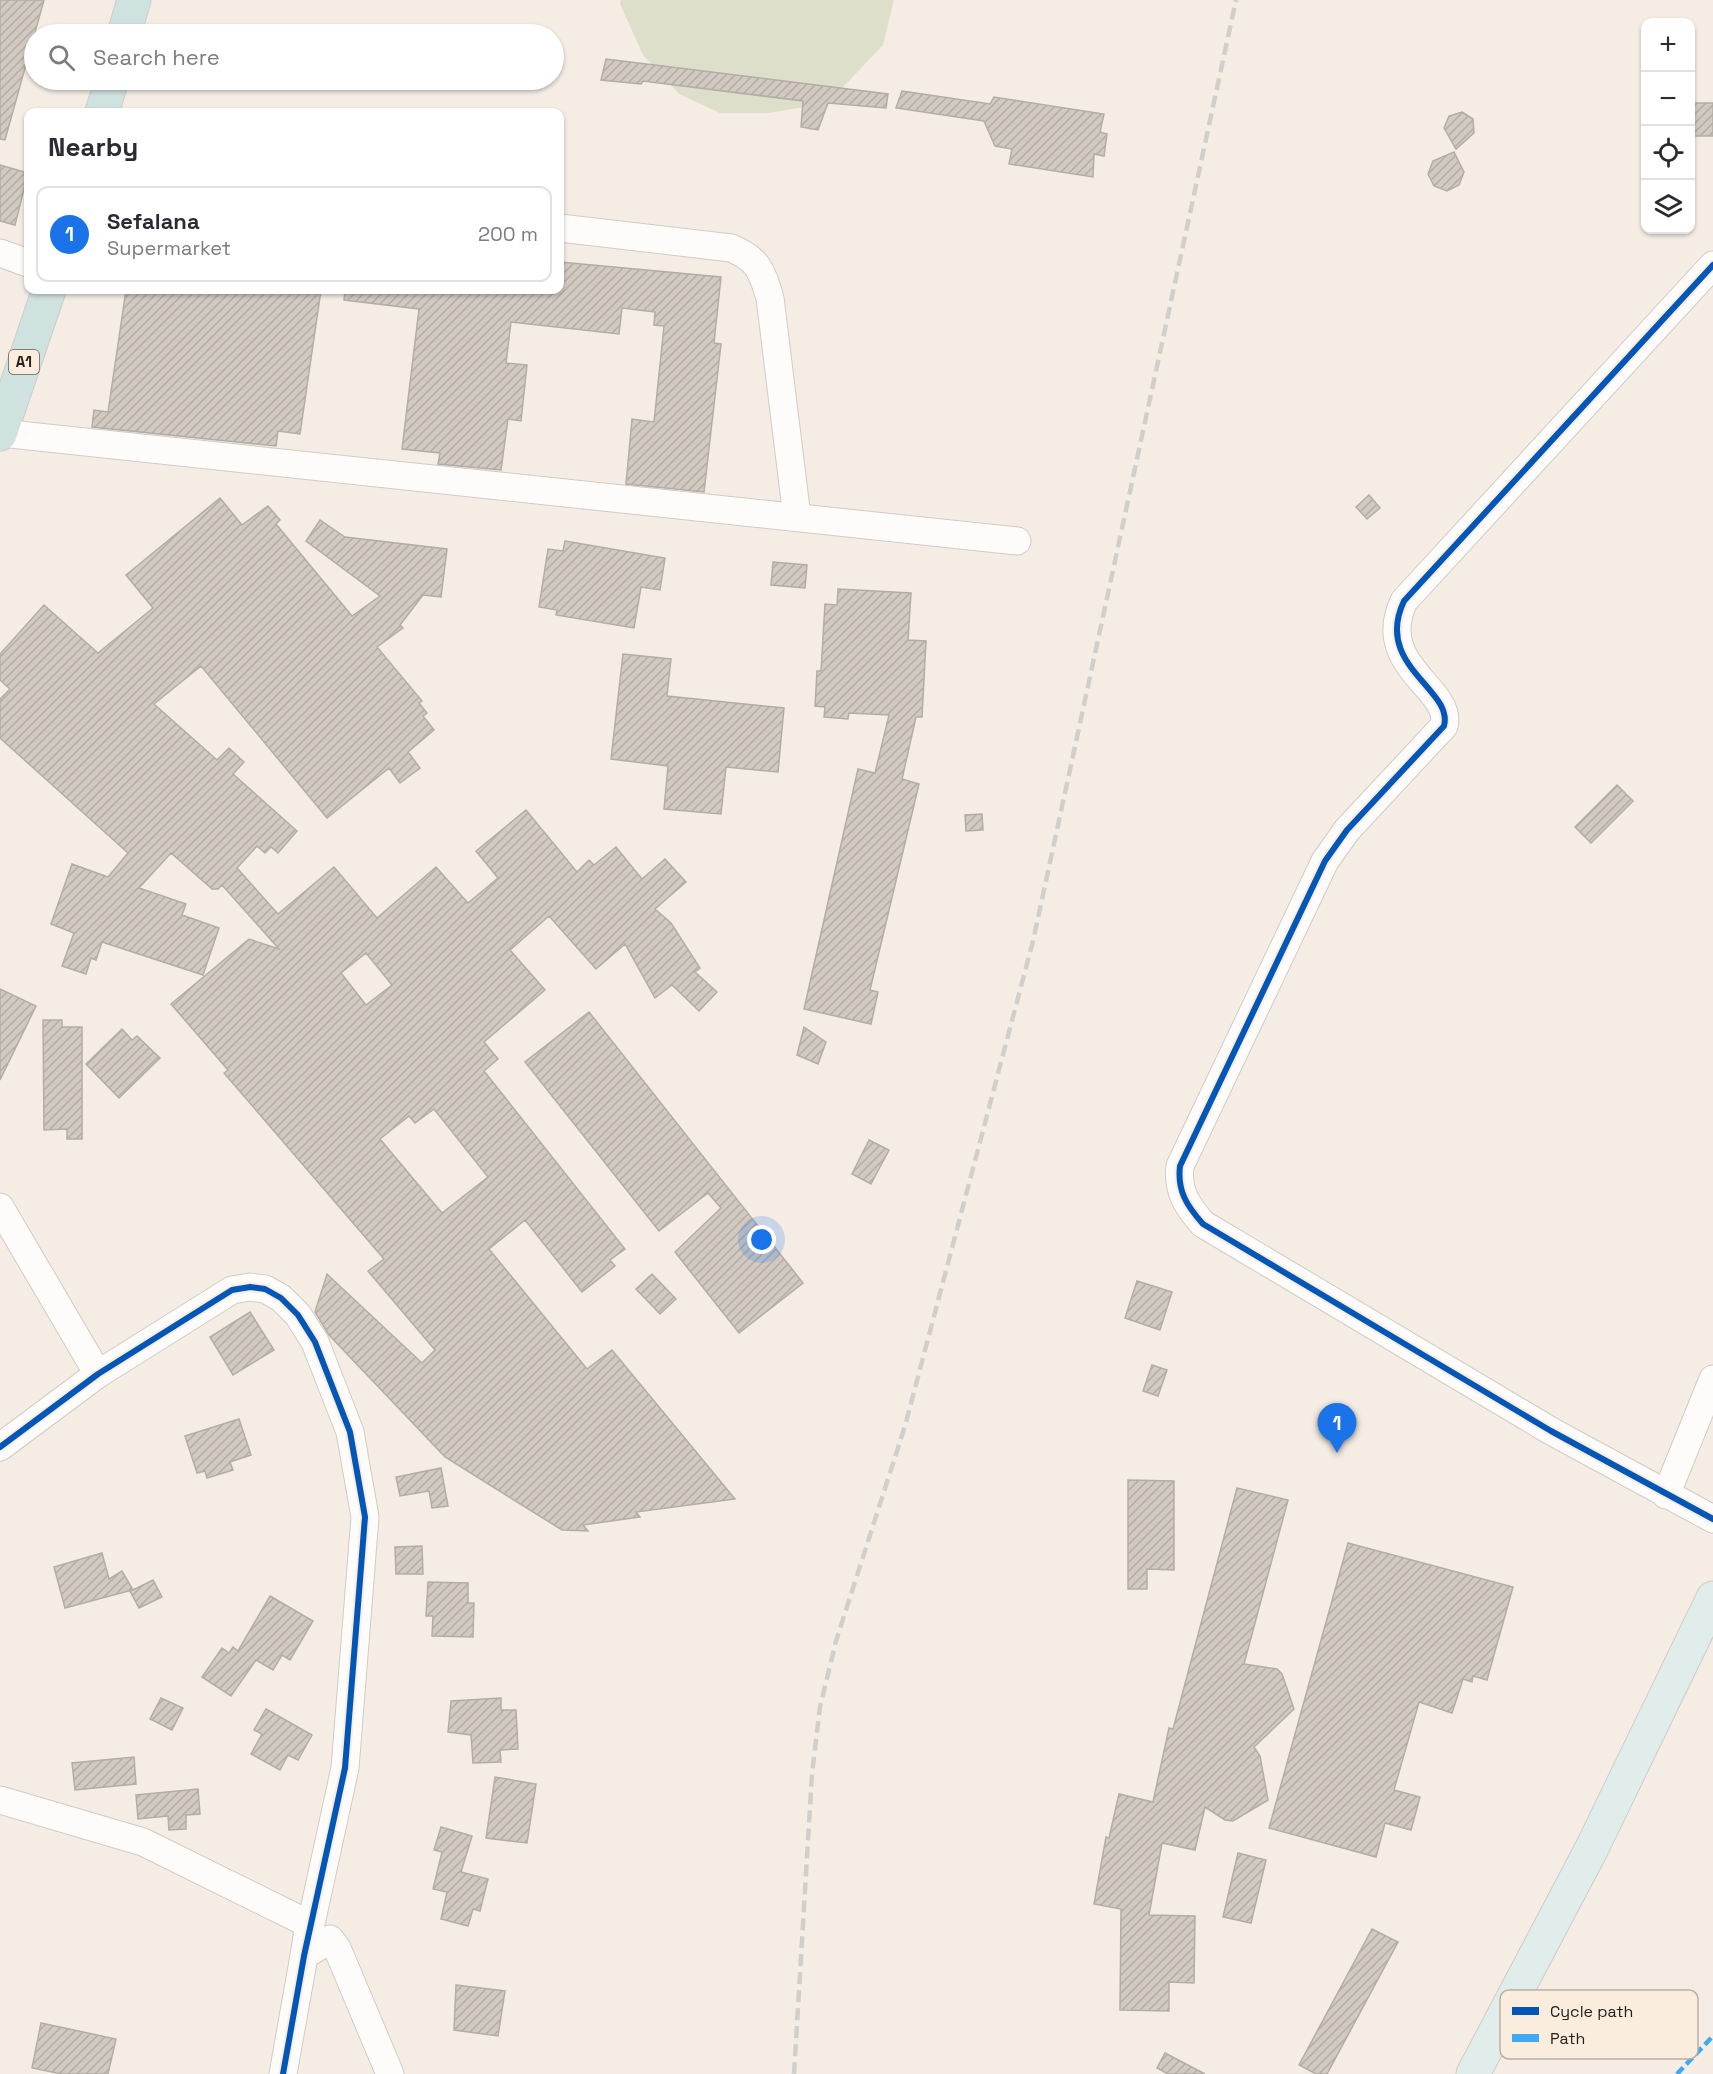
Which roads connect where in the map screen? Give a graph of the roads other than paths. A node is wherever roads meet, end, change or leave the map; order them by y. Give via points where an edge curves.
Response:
1 (134, 0) edge
2 (127, 24) edge
3 (109, 90) edge
4 (103, 108) edge
5 (564, 228) edge
6 (0, 253) edge
7 (24, 262) edge
8 (1713, 266) edge
9 (48, 294) edge
10 (0, 433) edge
11 (797, 517) junction
12 (1017, 540) dead end
13 (0, 1207) edge
14 (98, 1374) junction
15 (1713, 1379) edge
16 (0, 1447) edge
17 (1666, 1495) junction
18 (1713, 1519) edge
19 (1713, 1598) edge
20 (0, 1800) edge
21 (304, 1956) junction
22 (1517, 1990) edge
23 (1500, 2023) edge
24 (283, 2074) edge
25 (390, 2074) edge
26 (1473, 2074) edge

1 - 2 highway
3 - 4 highway
5 - 11 street via 731,248 749,256 762,274 770,298
6 - 7 street
8 - 17 street via 1404,601 1397,622 1400,650 1444,710 1444,726 1347,831 1325,861 1180,1166 1179,1179 1190,1209 1203,1224
9 - 10 highway, A1
10 - 11 street
11 - 12 street
13 - 14 street
14 - 16 street
14 - 21 street via 232,1290 250,1287 266,1289 298,1315 315,1342 338,1395 363,1495 364,1546 345,1768
15 - 17 street
17 - 18 street
19 - 22 main road via 1592,1848
20 - 21 street via 143,1842 309,1924
21 - 24 street
21 - 25 street via 330,1939 337,1948
23 - 26 main road

